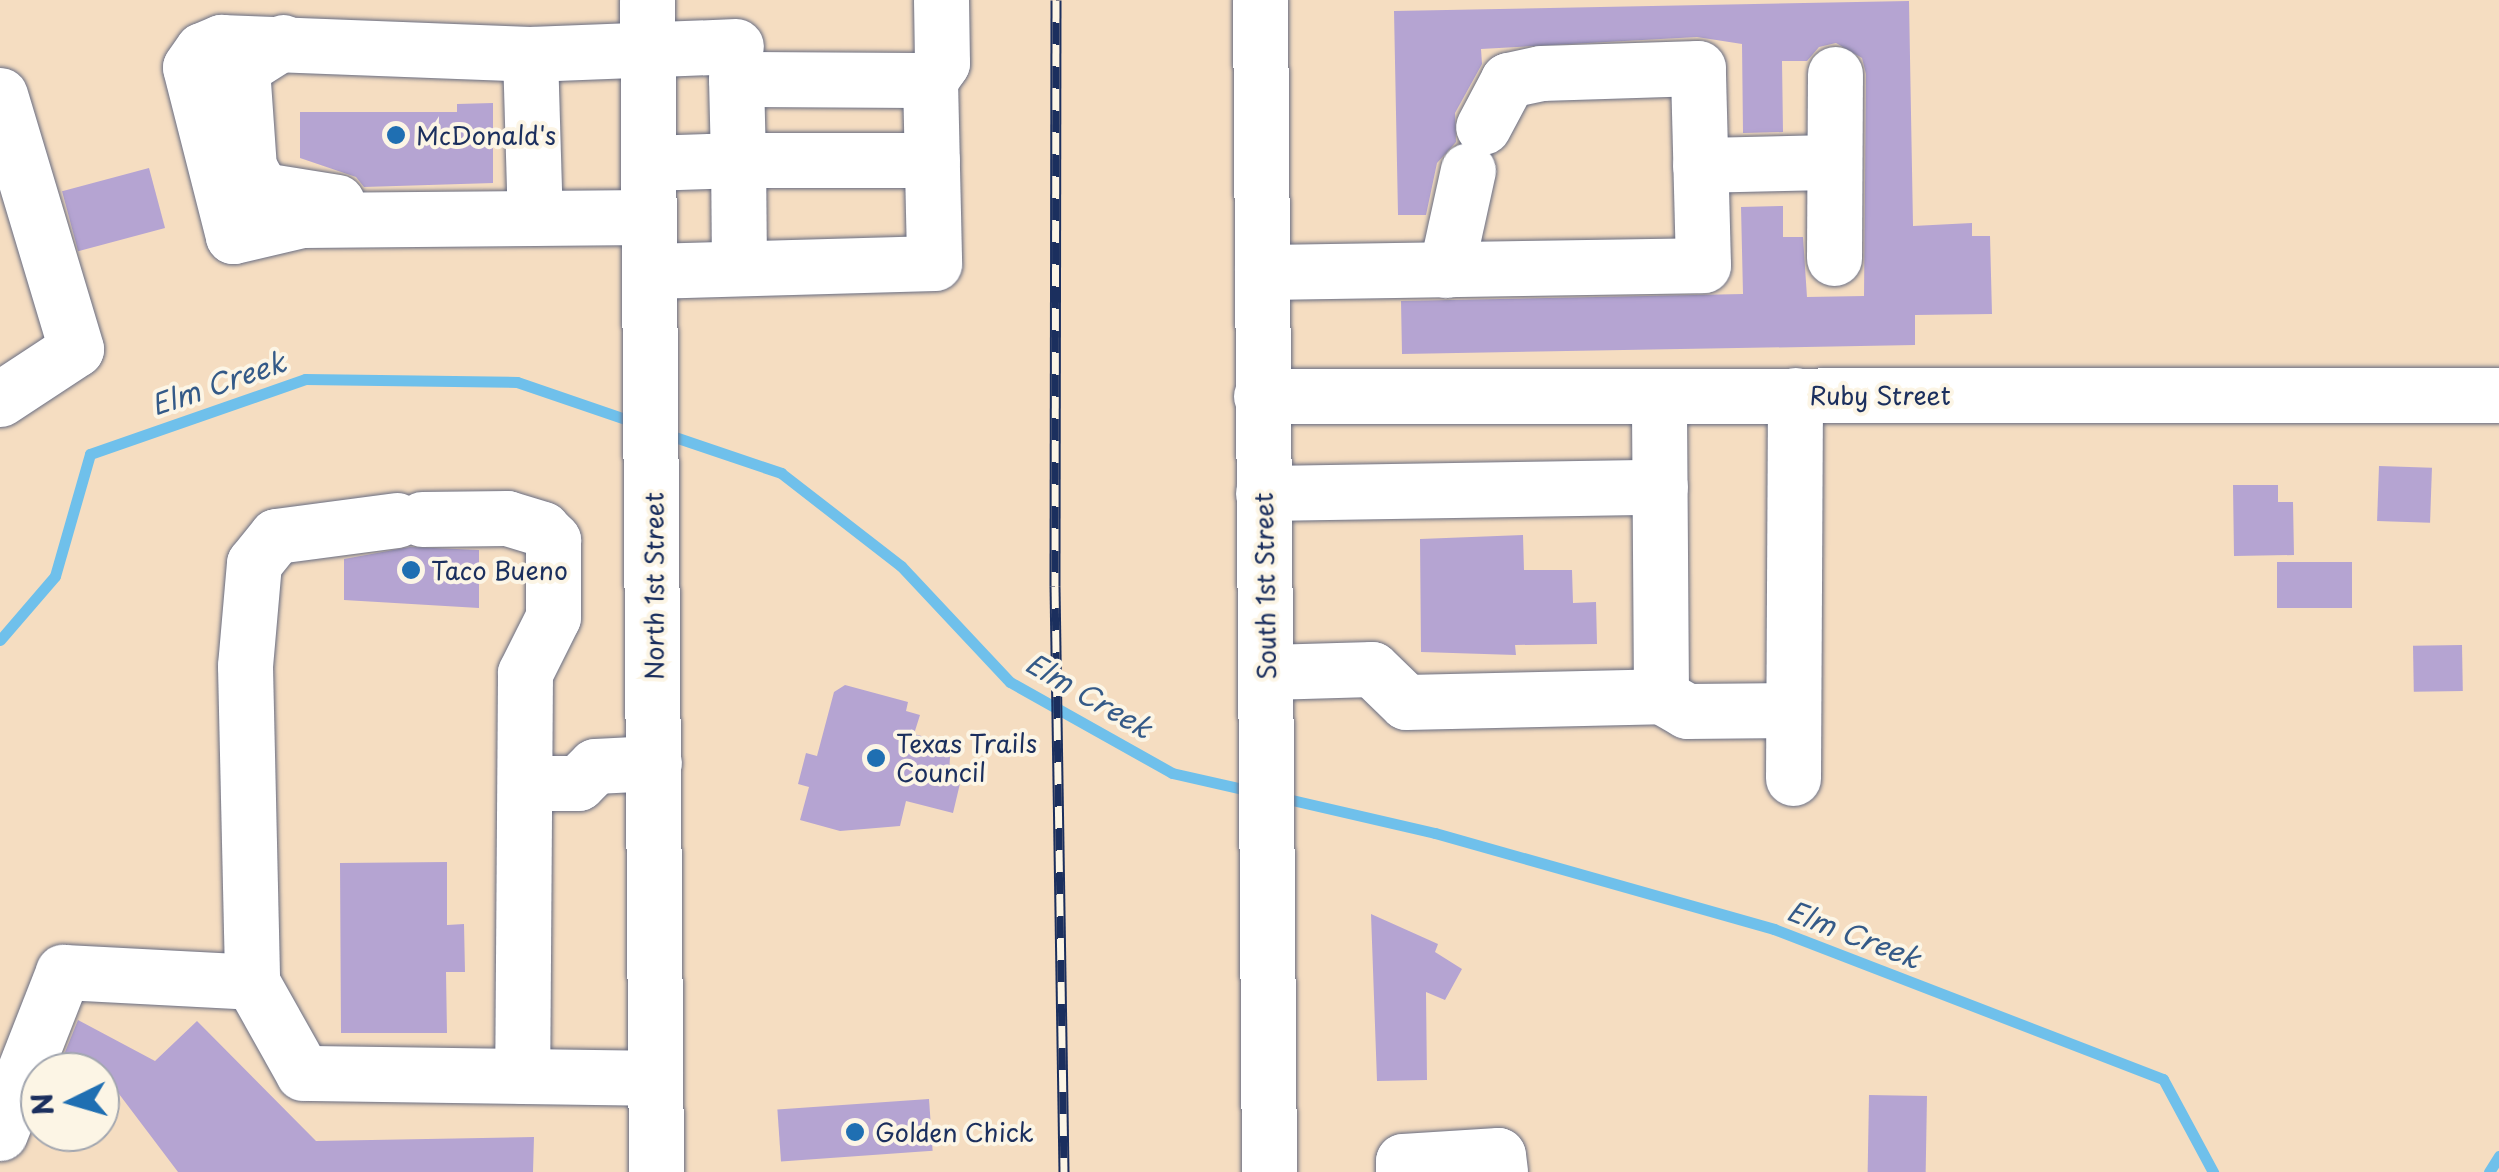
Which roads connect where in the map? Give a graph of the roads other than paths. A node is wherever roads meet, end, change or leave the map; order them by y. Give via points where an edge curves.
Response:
1 (942, 0) edge
2 (1260, 0) edge
3 (648, 26) edge
4 (294, 28) edge
5 (736, 42) edge
6 (530, 54) junction
7 (1834, 74) dead end
8 (930, 80) junction
9 (0, 95) edge
10 (738, 160) junction
11 (932, 160) junction
12 (1834, 162) junction
13 (648, 163) junction
14 (1700, 166) junction
15 (649, 217) junction
16 (511, 218) junction
17 (1834, 258) dead end
18 (740, 268) junction
19 (1446, 270) junction
20 (650, 271) junction
21 (1262, 272) junction
22 (2499, 394) edge
23 (1795, 395) junction
24 (1261, 396) junction
25 (1659, 396) junction
26 (0, 398) edge
27 (1660, 488) junction
28 (1262, 493) junction
29 (1268, 683) junction
30 (1661, 696) junction
31 (1793, 710) junction
32 (526, 764) junction
33 (654, 764) junction
34 (1793, 778) dead end
35 (252, 982) junction
36 (522, 1076) junction
37 (655, 1078) junction
38 (0, 1133) edge
39 (656, 1172) edge
40 (1270, 1172) edge
41 (1404, 1172) edge
42 (1500, 1172) edge

1 - 8 main road via 942,63
2 - 21 main road, South 1st Street
3 - 5 main road
3 - 6 main road
3 - 13 main road, North 1st Street
4 - 6 main road
4 - 16 main road via 242,68 249,167 262,190 300,200 458,204
4 - 16 main road via 221,42 202,50 190,67 233,236 302,220
5 - 8 main road
5 - 10 main road
6 - 16 main road
7 - 12 main road
8 - 11 main road
9 - 26 main road via 76,349
10 - 11 main road
10 - 13 main road
10 - 18 main road
11 - 18 main road via 934,263
12 - 14 main road
12 - 17 main road
13 - 15 main road, North 1st Street
14 - 19 main road via 1702,264
14 - 19 main road via 1698,68 1541,72 1508,80 1475,149
15 - 16 main road
15 - 20 main road, North 1st Street
18 - 20 main road
19 - 21 main road
20 - 33 main road, North 1st Street
21 - 24 main road, South 1st Street
22 - 23 main road, Ruby Street
23 - 25 main road, Ruby Street
23 - 31 main road
24 - 25 main road, Ruby Street
24 - 28 main road, South 1st Street
25 - 27 main road
27 - 28 main road
27 - 30 main road
28 - 29 main road, South 1st Street
29 - 30 main road via 1372,668 1406,702
29 - 40 main road, South 1st Street
30 - 31 main road via 1687,711
31 - 34 main road
32 - 33 main road via 574,747 595,766
32 - 35 main road via 526,673 553,617 553,540 542,529 507,518 409,520 276,536 254,563 245,666
32 - 36 main road
33 - 37 main road, North 1st Street
35 - 36 main road via 303,1073
35 - 38 main road via 62,972
36 - 37 main road
37 - 39 main road, North 1st Street
41 - 42 main road via 1403,1160 1498,1156

